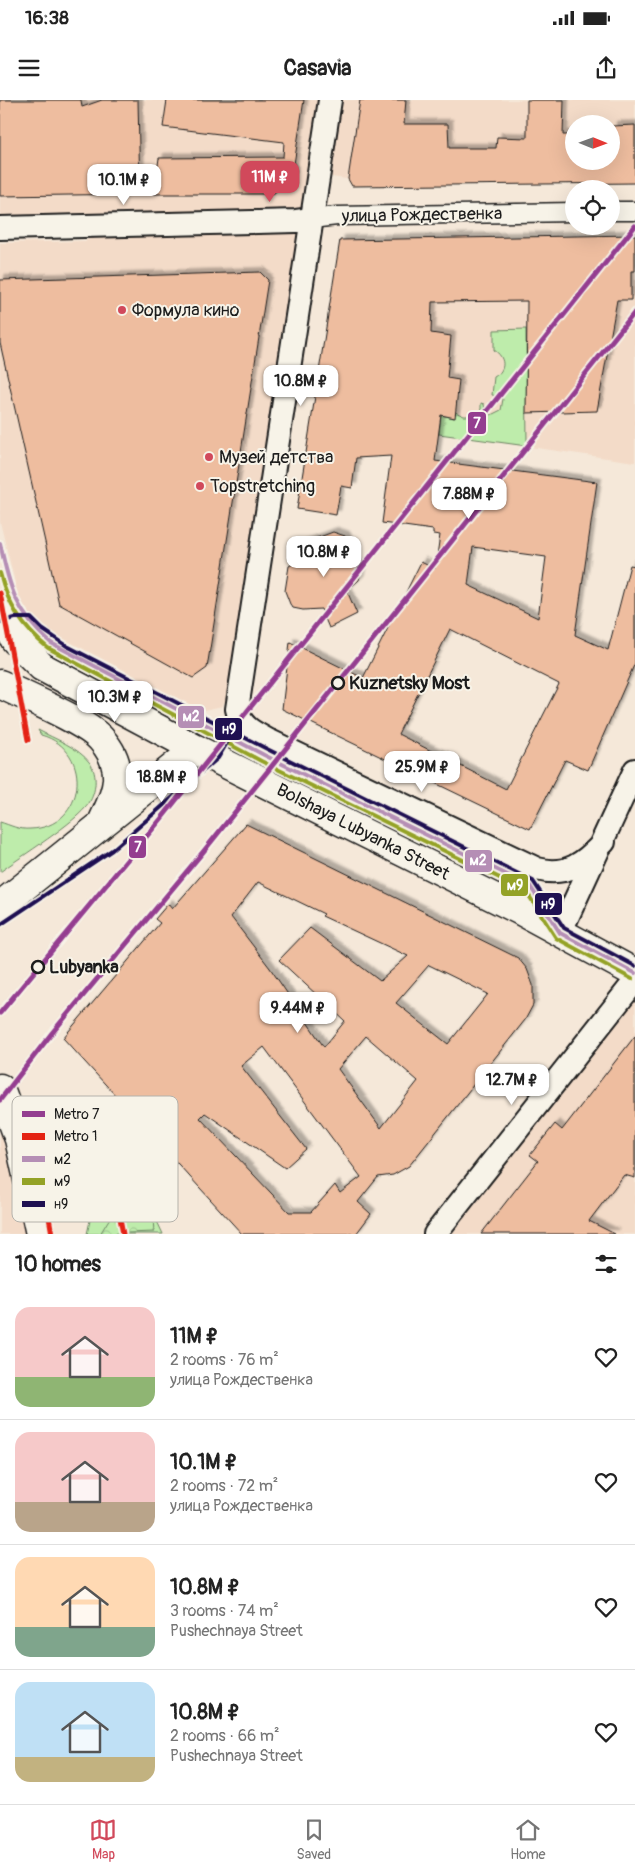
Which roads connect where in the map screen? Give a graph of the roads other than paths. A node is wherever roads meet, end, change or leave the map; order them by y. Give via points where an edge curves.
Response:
1 (330, 100) edge
2 (620, 211) edge
3 (635, 211) edge
4 (565, 212) edge
5 (311, 219) junction
6 (0, 228) edge
7 (0, 611) edge
8 (0, 684) edge
9 (196, 749) junction
10 (635, 770) edge
11 (629, 804) edge
12 (101, 824) junction
13 (604, 842) junction
14 (0, 906) edge
15 (560, 933) junction
16 (635, 974) edge
17 (635, 981) edge
18 (0, 1088) edge
19 (12, 1120) edge
20 (435, 1234) edge

1 - 5 street
2 - 3 street
4 - 5 street, улица Рождественка
5 - 6 street, улица Рождественка
5 - 13 street via 238,719 270,741 537,869 550,873 575,868
7 - 9 main road, Bolshaya Lubyanka Street via 15,640 42,667
8 - 12 main road via 100,737 116,763 117,778 114,796
9 - 12 main road
9 - 15 main road, Bolshaya Lubyanka Street
10 - 11 street
11 - 13 street
12 - 14 main road
13 - 15 street
15 - 16 main road, Bolshaya Lubyanka Street
17 - 20 street
18 - 19 main road

